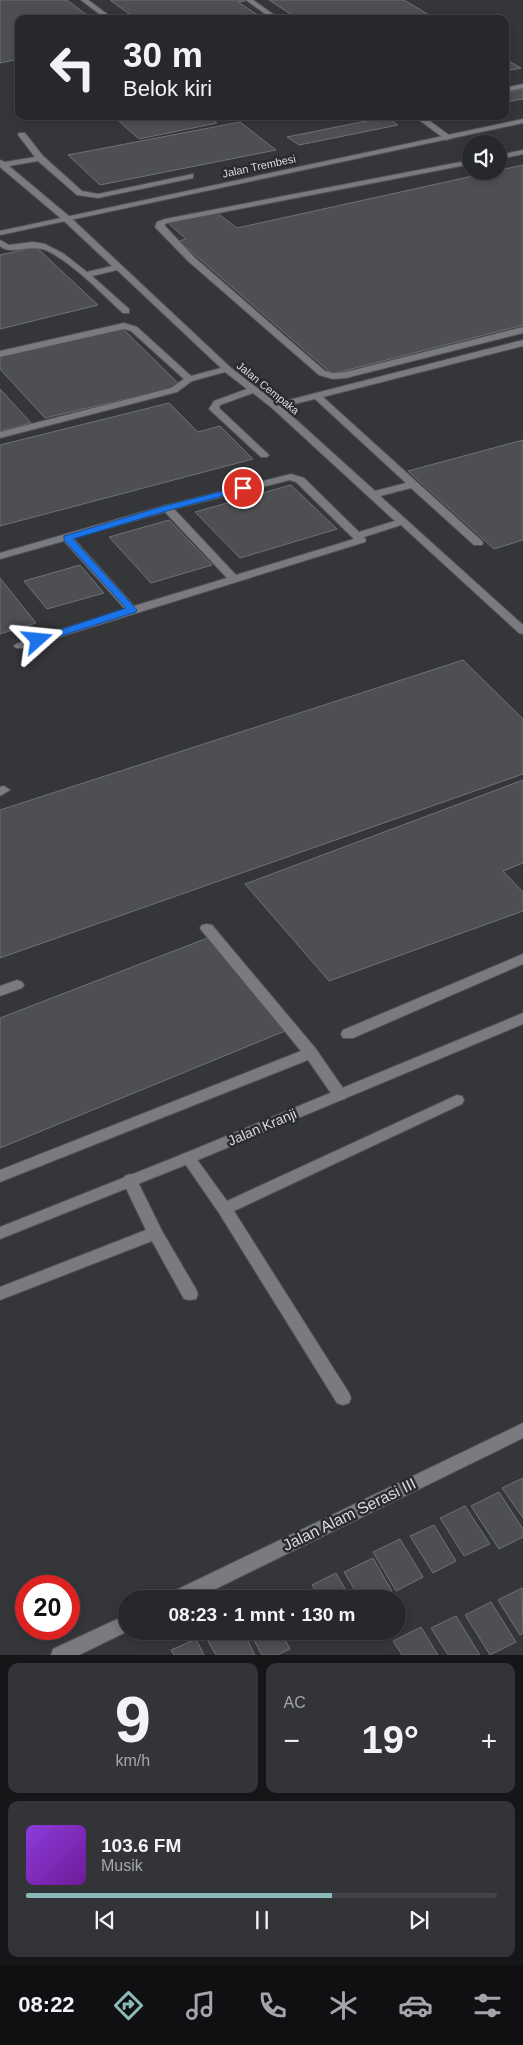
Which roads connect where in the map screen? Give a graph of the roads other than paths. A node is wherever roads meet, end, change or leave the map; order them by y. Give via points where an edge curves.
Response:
1 (84, 0) edge
2 (250, 0) edge
3 (105, 15) edge
4 (271, 15) edge
5 (523, 86) edge
6 (509, 89) edge
7 (424, 120) edge
8 (523, 121) edge
9 (22, 135) dead end
10 (450, 138) junction
11 (523, 152) edge
12 (507, 155) edge
13 (40, 158) junction
14 (2, 163) edge
15 (462, 164) edge
16 (190, 176) dead end
17 (67, 219) junction
18 (0, 232) edge
19 (0, 242) edge
20 (4, 249) edge
21 (119, 267) junction
22 (85, 275) junction
23 (126, 311) dead end
24 (523, 330) edge
25 (523, 343) edge
26 (0, 354) edge
27 (227, 369) junction
28 (189, 379) junction
29 (253, 390) junction
30 (317, 396) junction
31 (275, 406) junction
32 (0, 435) edge
33 (264, 455) dead end
34 (413, 484) junction
35 (372, 495) junction
36 (167, 508) junction
37 (401, 522) junction
38 (357, 536) junction
39 (67, 538) junction
40 (478, 543) dead end
41 (0, 556) edge
42 (235, 580) junction
43 (132, 610) junction
44 (523, 631) edge
45 (20, 646) dead end
46 (207, 928) dead end
47 (523, 959) edge
48 (17, 985) dead end
49 (0, 991) edge
50 (523, 1018) edge
51 (348, 1034) dead end
52 (310, 1053) junction
53 (340, 1095) junction
54 (457, 1100) dead end
55 (188, 1158) junction
56 (0, 1176) edge
57 (130, 1180) junction
58 (224, 1209) junction
59 (0, 1233) edge
60 (155, 1233) junction
61 (0, 1294) edge
62 (190, 1294) dead end
63 (343, 1398) dead end
64 (523, 1430) edge
65 (194, 1590) edge
66 (118, 1627) edge
67 (60, 1655) edge

1 - 3 street
2 - 4 street
5 - 6 street
7 - 10 street
8 - 10 street, Jalan Trembesi
9 - 13 street
10 - 17 street, Jalan Trembesi
11 - 12 street
13 - 14 street
13 - 16 street via 80,193 88,195 98,196
14 - 17 street, Jalan Cempaka
15 - 24 street via 165,221 159,227 322,373 346,375
17 - 18 street, Jalan Trembesi
17 - 21 street, Jalan Cempaka
19 - 20 street
20 - 22 street via 40,245 50,248
21 - 22 street
21 - 27 street, Jalan Cempaka
22 - 23 street
25 - 30 street
26 - 28 street via 124,326 134,329
27 - 28 street
27 - 29 street, Jalan Cempaka
28 - 32 street via 174,390
29 - 31 street, Jalan Cempaka
29 - 33 street via 217,403 214,409
30 - 31 street
30 - 34 street
31 - 35 street, Jalan Cempaka
34 - 35 street
34 - 40 street
35 - 37 street, Jalan Cempaka
36 - 38 street via 291,477 300,480
36 - 39 street
36 - 42 street
37 - 38 street
37 - 44 street, Jalan Cempaka
38 - 42 street via 361,540 358,542
39 - 41 street
39 - 43 street
42 - 43 street
43 - 45 street
46 - 52 street
47 - 51 street
48 - 49 street
50 - 53 street, Jalan Kranji
52 - 53 street
52 - 56 street
53 - 55 street, Jalan Kranji
54 - 58 street
55 - 57 street, Jalan Kranji
55 - 58 street
57 - 59 street, Jalan Kranji
57 - 60 street
58 - 63 street
60 - 61 street
60 - 62 street
64 - 65 street, Jalan Alam Serasi III
66 - 67 street

